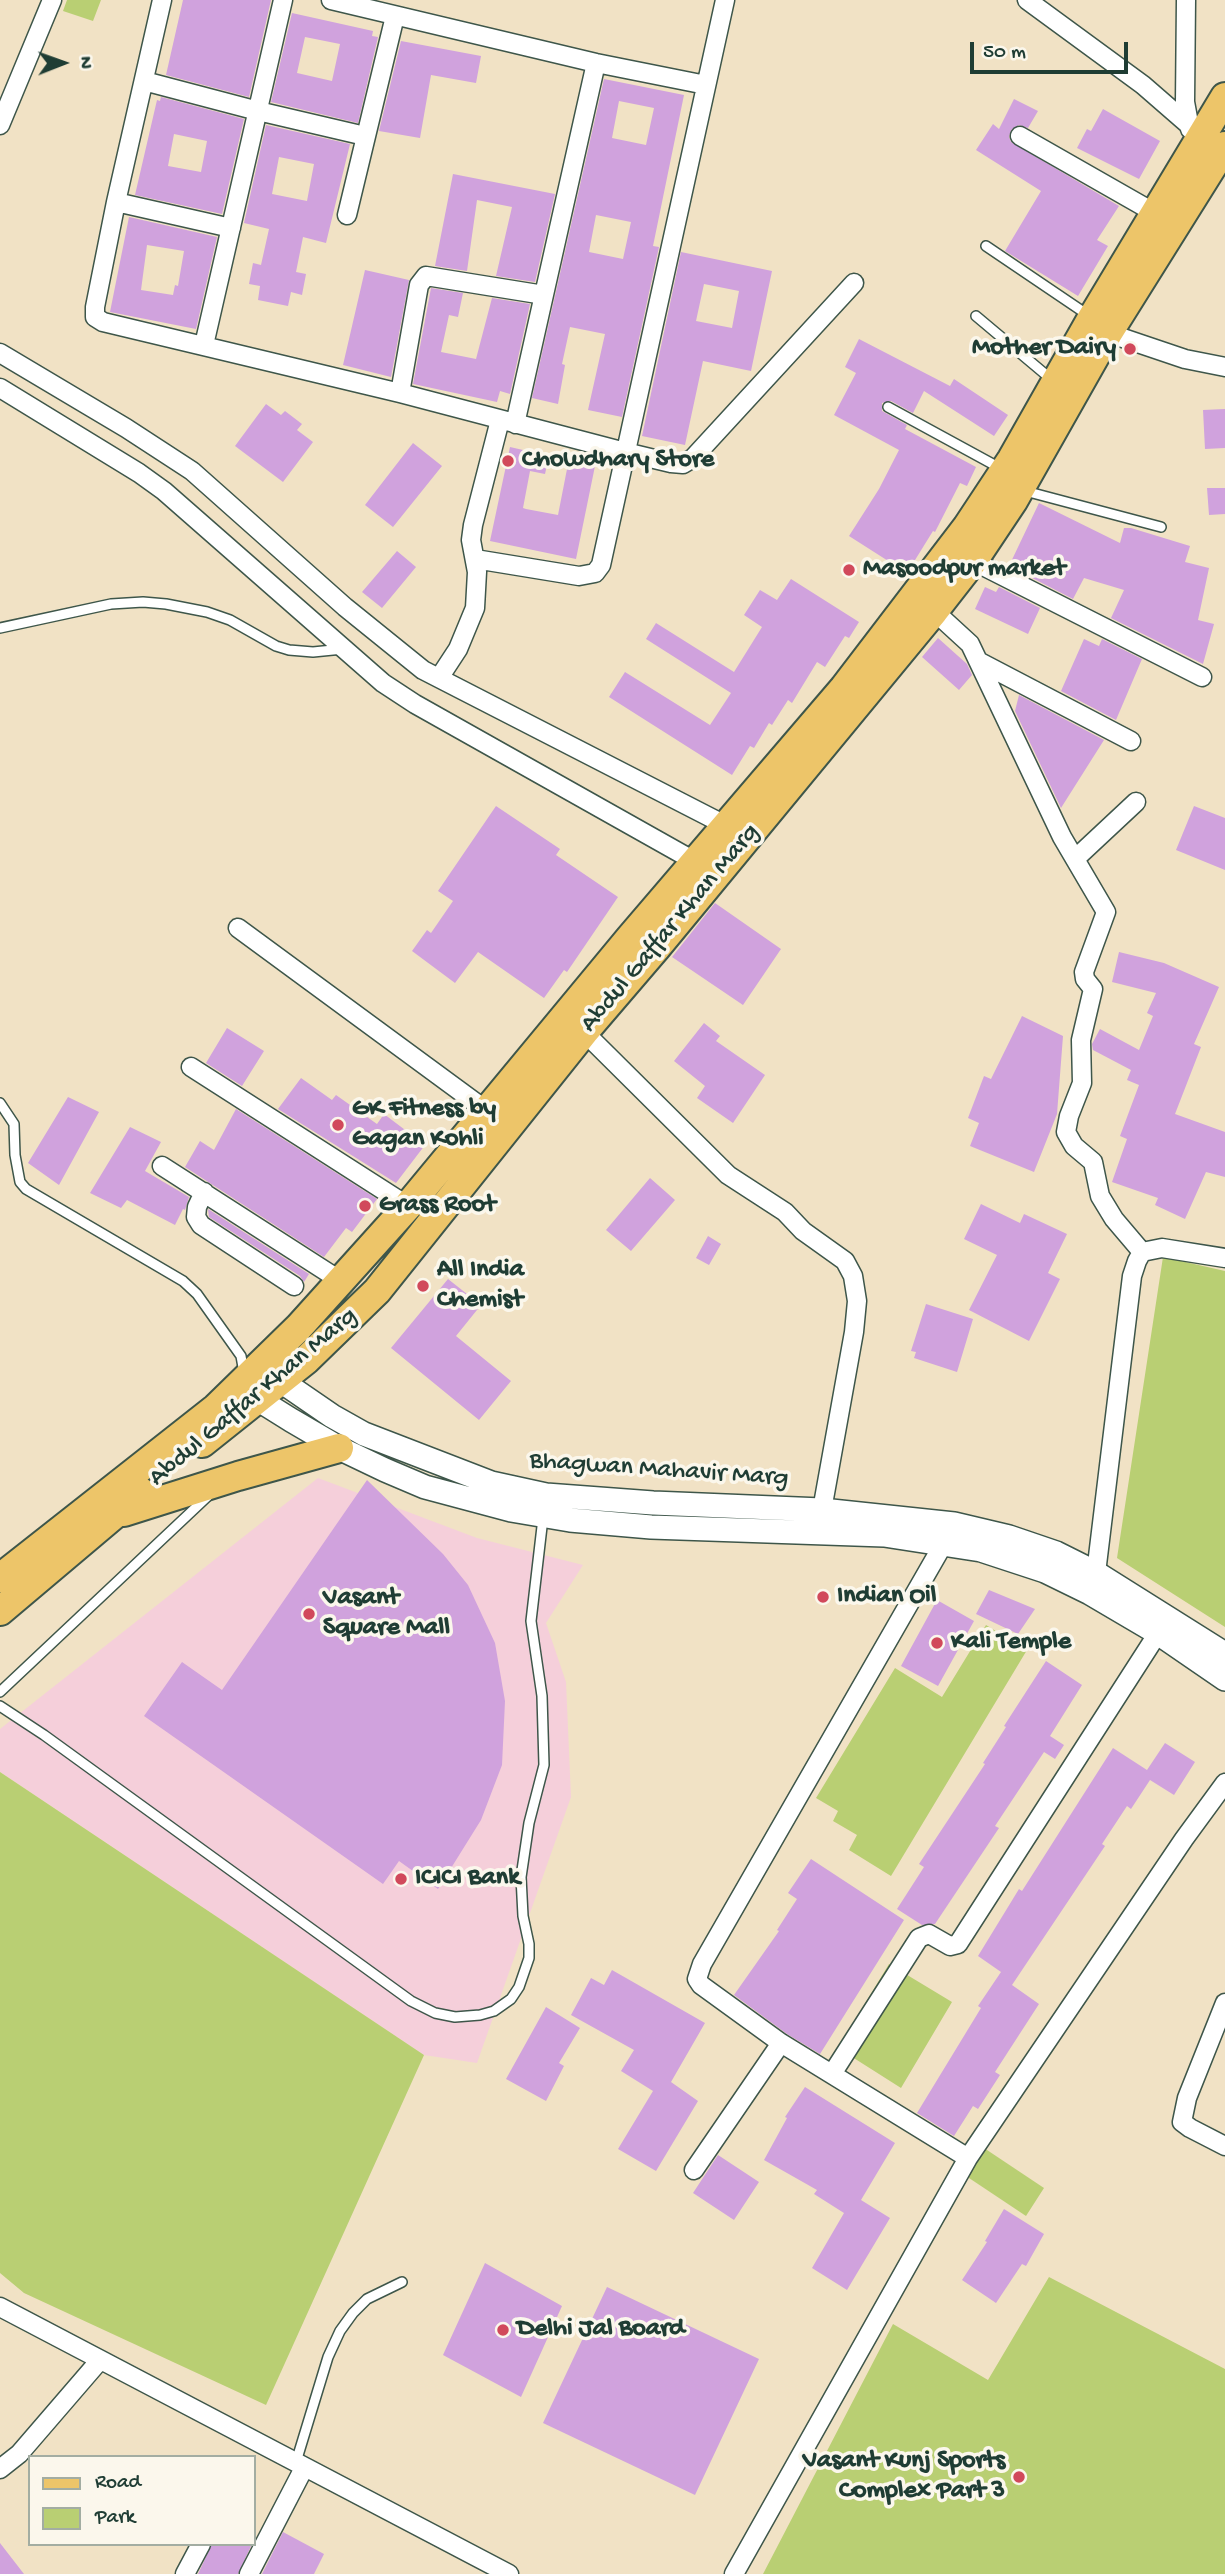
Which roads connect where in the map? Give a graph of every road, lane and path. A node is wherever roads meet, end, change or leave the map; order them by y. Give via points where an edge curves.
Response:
1 (52, 0) edge
2 (162, 0) edge
3 (283, 0) edge
4 (331, 0) edge
5 (725, 0) edge
6 (1027, 0) edge
7 (1186, 0) edge
8 (395, 16) junction
9 (596, 64) junction
10 (144, 81) junction
11 (706, 85) junction
12 (1225, 97) edge
13 (258, 111) junction
14 (0, 125) edge
15 (365, 136) junction
16 (1020, 136) dead end
17 (1205, 146) edge
18 (117, 202) junction
19 (1155, 214) junction
20 (347, 215) dead end
21 (231, 228) junction
22 (986, 246) dead end
23 (854, 283) dead end
24 (544, 295) junction
25 (976, 316) dead end
26 (1100, 326) junction
27 (204, 345) junction
28 (0, 353) edge
29 (1225, 367) edge
30 (1055, 383) junction
31 (0, 388) edge
32 (400, 393) junction
33 (888, 407) dead end
34 (508, 422) junction
35 (625, 452) junction
36 (177, 461) junction
37 (1012, 480) junction
38 (158, 487) junction
39 (1161, 527) dead end
40 (475, 559) junction
41 (973, 561) junction
42 (934, 611) junction
43 (0, 628) edge
44 (343, 649) junction
45 (978, 661) junction
46 (1202, 677) dead end
47 (439, 678) junction
48 (1131, 741) dead end
49 (1136, 802) dead end
50 (727, 826) junction
51 (1075, 859) junction
52 (696, 862) junction
53 (238, 928) dead end
54 (584, 1032) junction
55 (191, 1067) dead end
56 (0, 1103) edge
57 (487, 1111) junction
58 (162, 1166) dead end
59 (204, 1192) junction
60 (408, 1206) junction
61 (1142, 1252) junction
62 (1225, 1258) edge
63 (341, 1281) junction
64 (294, 1286) dead end
65 (258, 1376) junction
66 (339, 1448) junction
67 (225, 1480) junction
68 (113, 1515) junction
69 (544, 1516) junction
70 (823, 1520) junction
71 (944, 1543) junction
72 (1096, 1573) junction
73 (0, 1578) edge
74 (0, 1611) edge
75 (1158, 1633) junction
76 (1225, 1654) edge
77 (1225, 1679) edge
78 (0, 1692) edge
79 (0, 1706) edge
80 (1225, 1783) edge
81 (1225, 2003) edge
82 (781, 2043) junction
83 (832, 2074) junction
84 (1225, 2146) edge
85 (968, 2158) junction
86 (694, 2170) dead end
87 (402, 2283) dead end
88 (0, 2307) edge
89 (100, 2360) junction
90 (250, 2449) edge
91 (300, 2465) junction
92 (0, 2469) edge
93 (200, 2546) edge
94 (185, 2574) edge
95 (250, 2574) edge
96 (509, 2574) edge
97 (734, 2574) edge

1 - 14 street
2 - 10 street
3 - 13 street
4 - 8 street
5 - 11 street
6 - 17 street via 1143,85
7 - 17 street via 1185,77
8 - 9 street
8 - 15 street
9 - 11 street
9 - 24 street
10 - 13 street
10 - 18 street
11 - 35 street
12 - 17 main road, Abdul Gaffar Khan Marg
13 - 15 street
13 - 21 street
15 - 20 street
16 - 19 street
17 - 19 main road, Abdul Gaffar Khan Marg
17 - 26 main road, Abdul Gaffar Khan Marg
18 - 21 street
18 - 27 street via 95,317
19 - 26 main road, Abdul Gaffar Khan Marg
21 - 27 street
22 - 26 lane
23 - 35 street via 693,458 683,464 671,463
24 - 32 street via 426,276 419,285
24 - 34 street
25 - 30 lane
26 - 29 street via 1185,359
26 - 30 main road, Abdul Gaffar Khan Marg
26 - 37 main road, Abdul Gaffar Khan Marg
27 - 32 street
28 - 36 street
30 - 37 main road, Abdul Gaffar Khan Marg
31 - 38 street
32 - 34 street
33 - 37 lane
34 - 35 street
34 - 40 street via 473,525
35 - 40 street via 601,565 595,573 579,576
36 - 38 street
36 - 47 street via 374,632
37 - 39 lane
37 - 41 main road, Abdul Gaffar Khan Marg
37 - 50 main road, Abdul Gaffar Khan Marg via 967,527 844,688
38 - 44 street
40 - 47 street via 475,608 458,649
41 - 42 main road, Abdul Gaffar Khan Marg
41 - 46 street
42 - 45 street via 970,644
42 - 54 main road, Abdul Gaffar Khan Marg
43 - 44 lane via 111,604 143,602 207,612 289,650
44 - 52 street via 415,704
45 - 48 street
45 - 51 street
47 - 50 street
49 - 51 street
50 - 52 main road, Abdul Gaffar Khan Marg
51 - 61 street via 1106,912 1084,972 1093,989 1080,1046 1082,1083 1066,1132 1093,1162 1100,1196
52 - 57 main road, Abdul Gaffar Khan Marg
53 - 57 street
54 - 65 main road, Abdul Gaffar Khan Marg via 377,1291 306,1360
54 - 70 street via 728,1175 785,1212 845,1261 853,1276 857,1301 854,1332
55 - 60 street
56 - 65 lane via 13,1124 17,1170 26,1189 183,1281
57 - 60 main road, Abdul Gaffar Khan Marg
58 - 59 street
59 - 63 street
59 - 64 street via 196,1217 201,1225
60 - 63 main road, Abdul Gaffar Khan Marg
61 - 62 street via 1162,1248
61 - 72 street via 1132,1276
63 - 65 main road, Abdul Gaffar Khan Marg
65 - 66 street, Bhagwan Mahavir Marg
65 - 68 main road, Abdul Gaffar Khan Marg
65 - 70 street, Bhagwan Mahavir Marg via 364,1434 491,1483 546,1495
65 - 73 main road, Abdul Gaffar Khan Marg
66 - 67 main road
66 - 69 street, Bhagwan Mahavir Marg via 425,1487
67 - 68 main road
67 - 78 lane
68 - 74 main road, Abdul Gaffar Khan Marg
69 - 70 street, Bhagwan Mahavir Marg via 651,1527
69 - 79 lane via 531,1620 542,1696 544,1765 521,1877 529,1958 519,1987 494,2011 455,2017 411,2001
70 - 71 street, Bhagwan Mahavir Marg
70 - 72 street, Bhagwan Mahavir Marg via 954,1524 1056,1553
71 - 75 street, Bhagwan Mahavir Marg via 1045,1571
71 - 82 street via 698,1970 701,1985
72 - 76 street, Bhagwan Mahavir Marg
75 - 77 street, Bhagwan Mahavir Marg
75 - 83 street via 958,1944 950,1946 929,1934 919,1938
80 - 85 street
81 - 84 street via 1182,2122
82 - 83 street
82 - 86 street
83 - 85 street
85 - 97 street
87 - 91 lane via 368,2300 340,2331 328,2357
88 - 89 street
89 - 90 street
89 - 92 street via 19,2454
90 - 91 street
91 - 95 street
91 - 96 street
93 - 94 street

